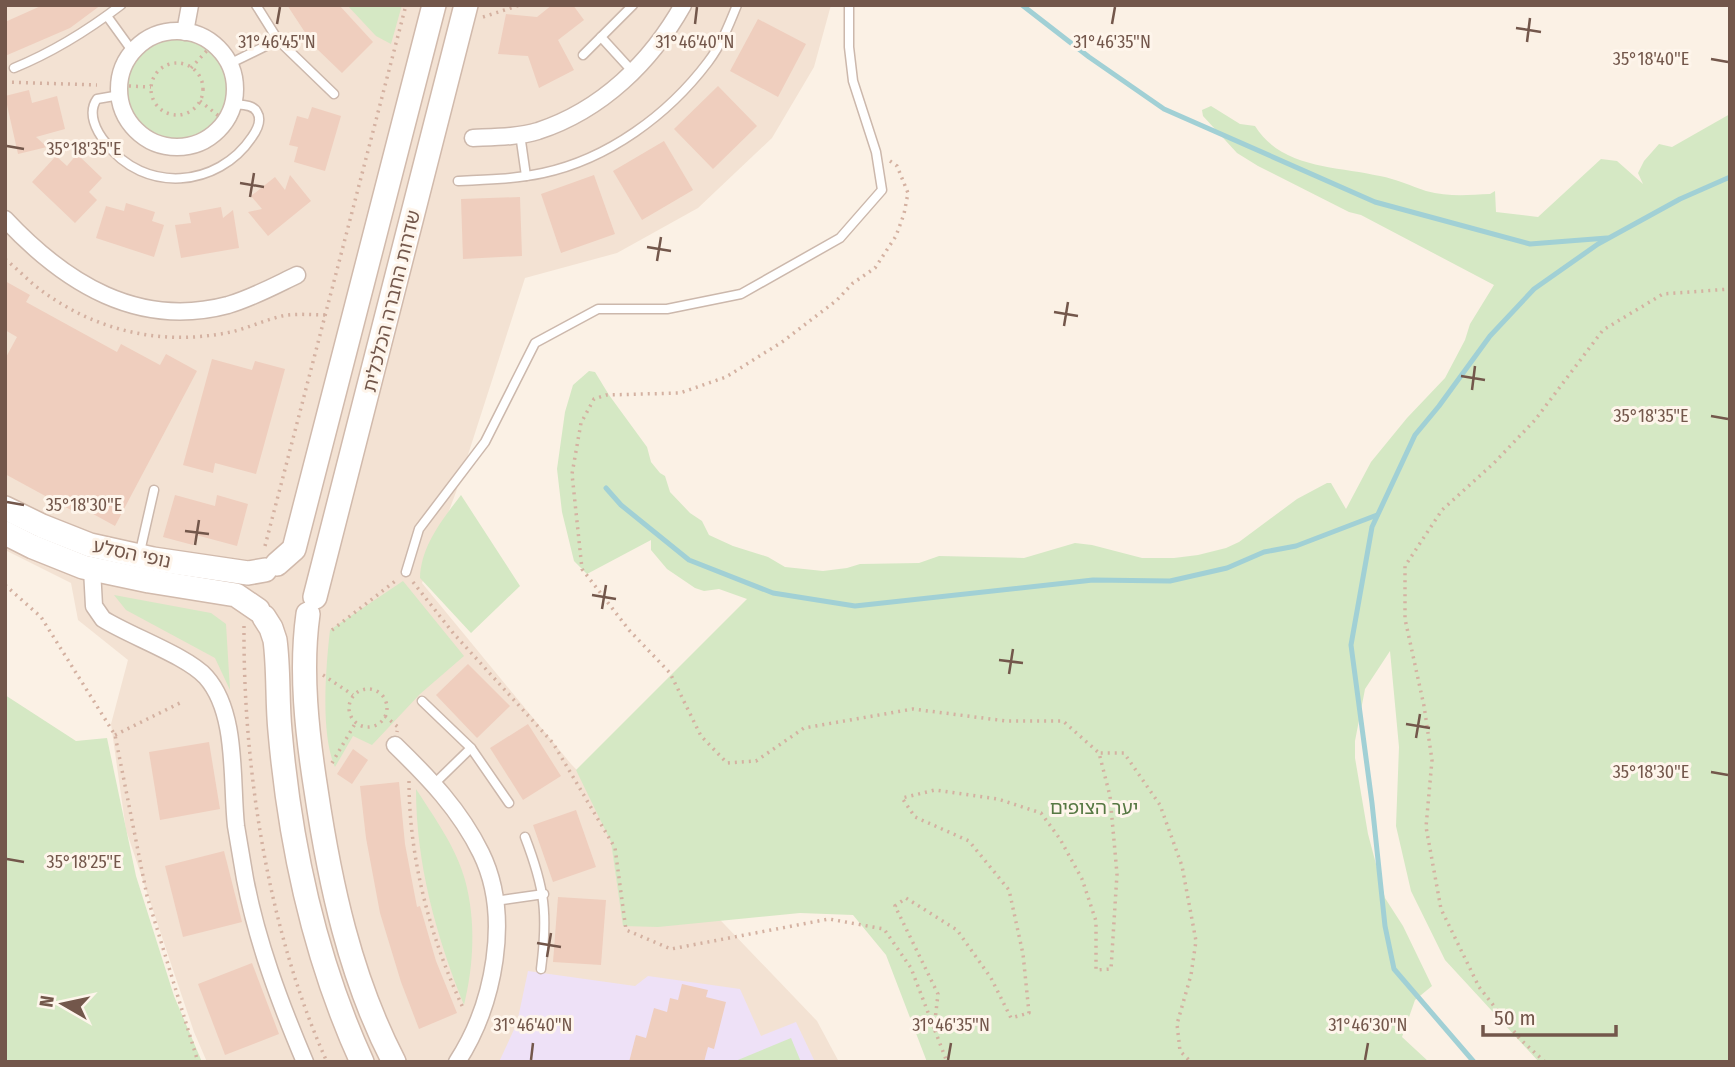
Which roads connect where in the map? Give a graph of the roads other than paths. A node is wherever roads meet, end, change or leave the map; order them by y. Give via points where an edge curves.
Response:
1 (121, 5) edge
2 (190, 5) edge
3 (256, 5) edge
4 (434, 5) edge
5 (633, 5) edge
6 (683, 5) edge
7 (737, 5) edge
8 (849, 5) edge
9 (465, 12) edge
10 (107, 16) junction
11 (185, 32) junction
12 (601, 37) junction
13 (278, 40) junction
14 (133, 52) junction
15 (583, 55) dead end
16 (229, 64) junction
17 (14, 68) dead end
18 (633, 72) junction
19 (120, 90) junction
20 (334, 94) dead end
21 (233, 104) junction
22 (520, 134) junction
23 (474, 138) dead end
24 (526, 176) junction
25 (458, 181) dead end
26 (5, 219) edge
27 (297, 275) dead end
28 (155, 490) dead end
29 (5, 508) edge
30 (5, 533) edge
31 (139, 556) junction
32 (92, 569) junction
33 (267, 569) junction
34 (406, 572) road end
35 (311, 605) junction
36 (256, 609) junction
37 (422, 701) dead end
38 (395, 746) dead end
39 (471, 748) junction
40 (434, 784) junction
41 (509, 803) dead end
42 (525, 837) dead end
43 (544, 894) junction
44 (493, 901) junction
45 (541, 969) dead end
46 (305, 1062) edge
47 (362, 1062) edge
48 (394, 1062) edge
49 (457, 1062) edge

1 - 10 lane
2 - 11 street
3 - 13 lane
4 - 33 main road, שדרות החברה הכלכלית via 294,549
5 - 12 lane
6 - 18 street via 668,32
7 - 24 lane via 709,61 647,123 567,166
8 - 34 lane via 853,81 876,152 882,190 840,238 741,294 667,309 598,309 535,343 485,442 419,528
9 - 35 main road, שדרות החברה הכלכלית
10 - 14 lane
10 - 17 lane via 63,46
11 - 14 street via 160,34
11 - 16 street via 213,44
12 - 15 lane
12 - 18 lane
13 - 16 lane
13 - 20 lane
14 - 19 street via 125,64
16 - 21 street
18 - 22 street via 563,121
19 - 21 street via 125,114 135,130 163,146 182,147 213,135
19 - 21 lane via 97,99 96,128 126,163 169,179 205,175 244,149 257,130 258,112 252,106
22 - 23 street
22 - 24 lane
24 - 25 lane
26 - 27 street via 77,282 106,297 157,310 227,305
28 - 31 lane
29 - 31 main road, נופי הסלע via 90,545
30 - 32 main road, נופי הסלע
31 - 33 main road, נופי הסלע via 248,573
32 - 36 main road, נופי הסלע via 225,593
32 - 46 street via 94,606 103,619 188,664 205,676 219,699 226,718 245,881 262,948
33 - 35 main road via 290,564 306,572 314,586
33 - 36 main road via 254,590
35 - 36 main road via 294,623 280,625
35 - 48 main road, שדרות החברה הכלכלית via 305,671 308,726 331,879 361,987
36 - 47 main road via 275,640 284,772 305,896 334,998
37 - 39 lane
38 - 40 street
39 - 40 lane
39 - 41 lane
40 - 44 street via 482,855
42 - 43 lane
43 - 44 lane
43 - 45 lane
44 - 49 street via 495,958 486,1002

